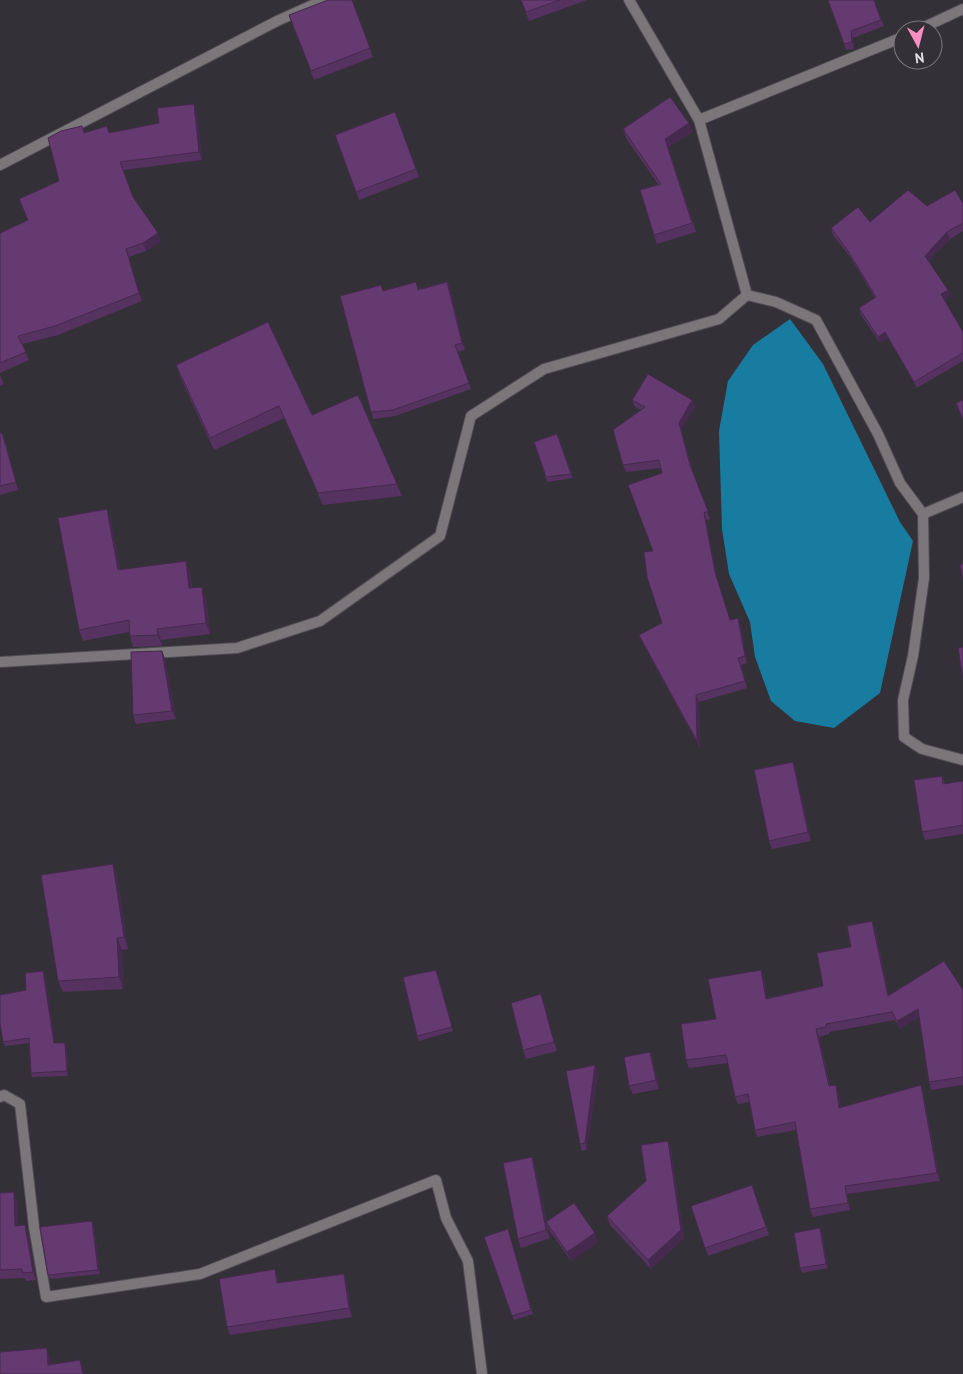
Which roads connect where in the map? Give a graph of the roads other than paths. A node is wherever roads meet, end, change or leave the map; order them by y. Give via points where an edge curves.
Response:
1 (324, 0) edge
2 (630, 0) edge
3 (963, 9) edge
4 (939, 20) edge
5 (893, 41) edge
6 (699, 120) junction
7 (0, 165) edge
8 (747, 295) junction
9 (963, 497) edge
10 (922, 514) junction
11 (0, 662) edge
12 (963, 760) edge
13 (0, 1097) edge
14 (482, 1374) edge

1 - 7 street via 268,25
2 - 6 street
3 - 4 street
5 - 6 street
6 - 8 street
8 - 10 street via 776,302 816,320 878,434 900,483
8 - 11 street via 719,318 544,369 471,416 440,536 320,621 237,648
9 - 10 street
10 - 12 street via 924,578 903,700 904,737 922,749
13 - 14 street via 4,1095 20,1104 34,1227 46,1297 200,1274 436,1180 446,1218 468,1260

